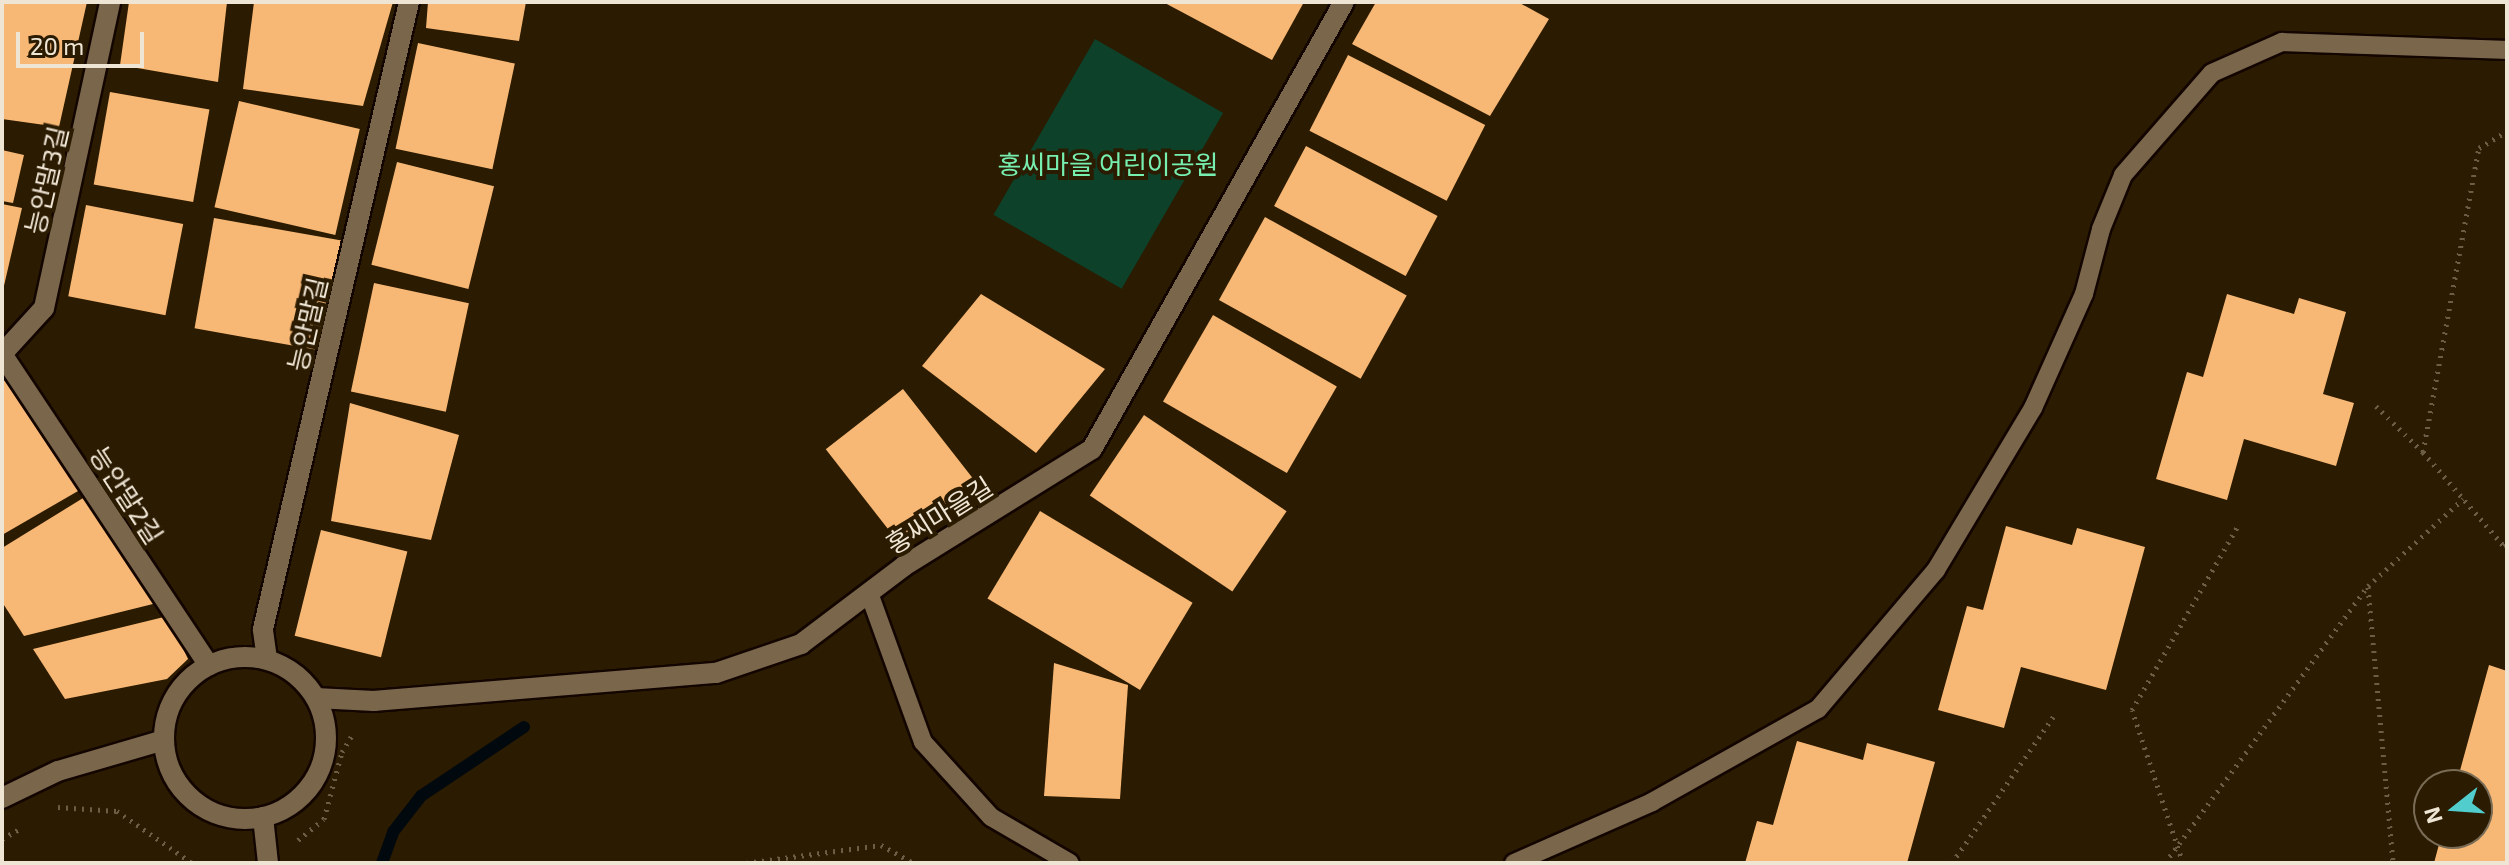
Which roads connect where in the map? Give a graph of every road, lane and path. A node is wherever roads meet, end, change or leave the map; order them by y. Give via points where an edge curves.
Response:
1 (110, 2) edge
2 (409, 2) edge
3 (1344, 2) edge
4 (2507, 50) edge
5 (2507, 131) edge
6 (2, 354) edge
7 (2376, 406) dead end
8 (2423, 452) junction
9 (2463, 499) junction
10 (2238, 526) dead end
11 (2506, 546) edge
12 (2368, 586) junction
13 (869, 593) junction
14 (267, 659) junction
15 (209, 665) junction
16 (316, 698) junction
17 (374, 701) junction
18 (2053, 717) dead end
19 (164, 740) junction
20 (2, 798) edge
21 (47, 813) dead end
22 (263, 817) junction
23 (24, 826) dead end
24 (2, 839) edge
25 (2179, 847) junction
26 (292, 852) dead end
27 (192, 863) edge
28 (268, 863) edge
29 (746, 863) edge
30 (914, 863) edge
31 (1070, 863) edge
32 (1514, 863) edge
33 (1952, 863) edge
34 (2165, 863) edge
35 (2183, 863) edge
36 (2393, 863) edge

1 - 6 street, 능안말3길 via 44,308
2 - 14 street, 능안말길 via 263,629
3 - 13 street, 홍씨마을길 via 1092,449
4 - 32 lane via 2282,42 2212,73 2123,175 2101,229 2084,294 2033,408 1936,570 1818,709 1652,802
5 - 8 path via 2479,148
6 - 15 street, 능안말2길
7 - 8 path
8 - 9 path
9 - 11 path
9 - 12 path
10 - 25 path via 2132,710
12 - 25 path
12 - 36 path
13 - 17 street, 홍씨마을길 via 801,644 716,673
13 - 31 lane via 923,742 991,817
14 - 15 street via 229,658
14 - 16 street via 303,680
15 - 19 street via 180,689 168,713
16 - 17 street, 홍씨마을길
16 - 22 street via 325,721 320,771 287,808
17 - 26 path via 342,752 324,819 296,842
18 - 33 path
19 - 20 street via 58,771
19 - 22 street via 168,763 195,802 216,814
21 - 27 path via 58,807 117,811
22 - 28 street
23 - 24 path
25 - 34 path
25 - 35 path
29 - 30 path via 881,845

